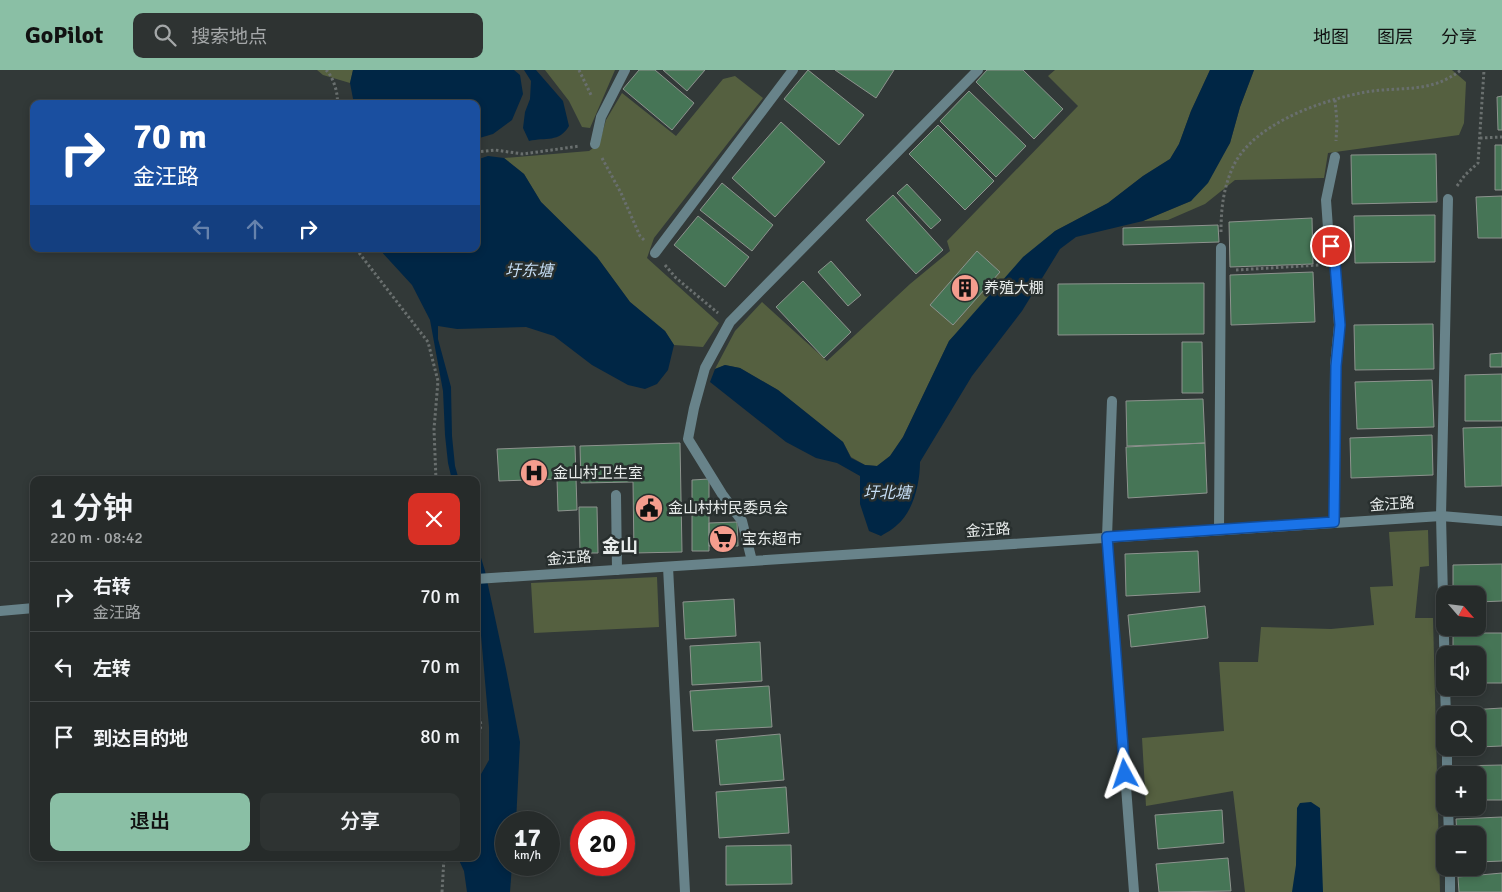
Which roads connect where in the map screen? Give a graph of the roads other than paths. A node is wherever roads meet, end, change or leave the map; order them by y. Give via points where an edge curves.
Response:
1 (625, 70) edge
2 (793, 70) edge
3 (978, 70) edge
4 (595, 144) road end
5 (1335, 157) road end
6 (1448, 199) road end
7 (1221, 248) road end
8 (655, 253) dead end
9 (1112, 400) dead end
10 (616, 495) dead end
11 (1441, 516) junction
12 (1502, 521) edge
13 (1334, 522) junction
14 (1219, 530) junction
15 (1107, 537) junction
16 (752, 561) junction
17 (668, 566) junction
18 (617, 570) junction
19 (480, 579) edge
20 (30, 608) edge
21 (0, 611) edge
22 (1444, 646) edge
23 (1450, 876) edge
24 (685, 892) edge
25 (1134, 892) edge
26 (1450, 892) edge

1 - 4 street via 601,117
2 - 8 street
3 - 16 street via 730,322 705,368 688,439 742,521
5 - 13 street via 1326,200 1340,325 1336,366
6 - 11 street
7 - 14 street
9 - 15 street
10 - 18 street
11 - 12 street, 金汪路
11 - 13 street, 金汪路
11 - 22 street
13 - 14 street, 金汪路
14 - 15 street, 金汪路
15 - 16 street, 金汪路
15 - 25 street
16 - 17 street, 金汪路
17 - 18 street, 金汪路
17 - 24 street
18 - 19 street, 金汪路
20 - 21 street
23 - 26 street

